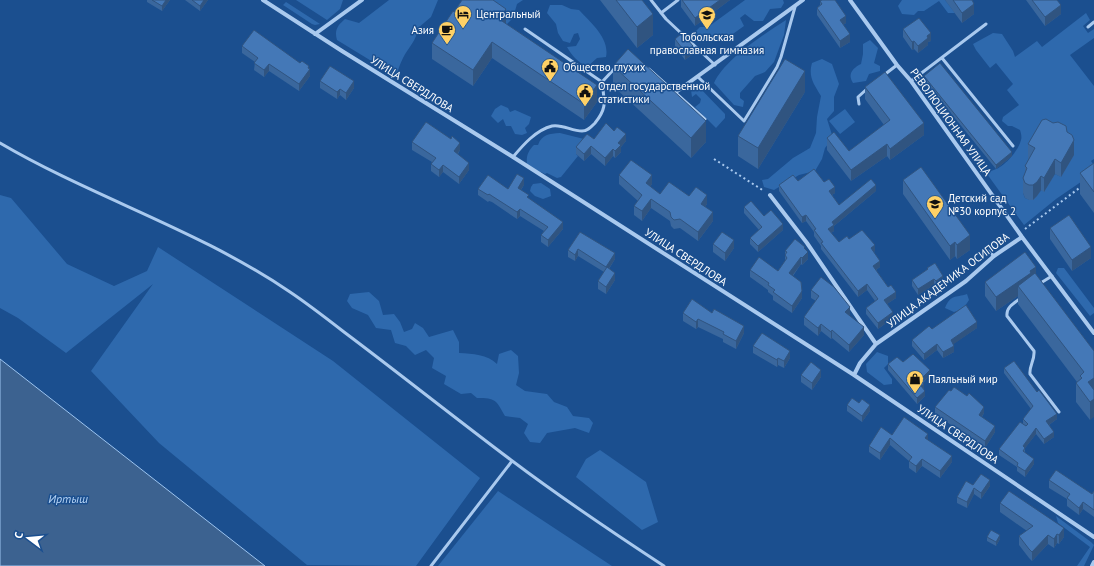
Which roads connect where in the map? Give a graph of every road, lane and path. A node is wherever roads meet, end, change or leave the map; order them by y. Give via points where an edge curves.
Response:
1 (263, 0) edge
2 (362, 0) edge
3 (650, 0) edge
4 (678, 0) edge
5 (803, 0) edge
6 (850, 0) edge
7 (795, 6) junction
8 (661, 13) junction
9 (1094, 22) edge
10 (986, 24) dead end
11 (1088, 27) dead end
12 (525, 29) dead end
13 (315, 34) junction
14 (942, 58) junction
15 (620, 62) edge
16 (644, 64) edge
17 (715, 65) junction
18 (897, 65) junction
19 (698, 77) junction
20 (879, 80) edge
21 (911, 81) junction
22 (602, 82) junction
23 (872, 84) edge
24 (676, 92) junction
25 (859, 104) dead end
26 (705, 119) edge
27 (0, 144) edge
28 (1013, 146) dead end
29 (513, 157) junction
30 (714, 159) dead end
31 (1084, 185) edge
32 (770, 195) joint
33 (1021, 235) junction
34 (988, 252) dead end
35 (994, 256) junction
36 (1052, 276) junction
37 (1038, 285) edge
38 (1026, 294) edge
39 (1094, 333) edge
40 (876, 344) junction
41 (854, 375) junction
42 (1059, 412) dead end
43 (512, 461) junction
44 (1094, 537) edge
45 (1094, 562) edge
46 (431, 566) edge
47 (664, 566) edge
48 (1092, 566) edge

1 - 13 street, УЛИЦА СВЕРДЛОВА
2 - 13 street
3 - 8 lane
4 - 8 lane
5 - 7 street
6 - 18 street, РЕВОЛЮЦИОННАЯ УЛИЦА
7 - 17 street
7 - 19 lane via 777,67 744,121
8 - 17 lane
9 - 11 lane
10 - 14 lane
12 - 22 lane
13 - 29 street, УЛИЦА СВЕРДЛОВА
14 - 21 lane
14 - 28 lane
15 - 22 lane
16 - 24 lane
17 - 19 street
18 - 20 lane
18 - 21 street, РЕВОЛЮЦИОННАЯ УЛИЦА
19 - 24 street
21 - 33 street, РЕВОЛЮЦИОННАЯ УЛИЦА
22 - 29 lane via 604,107 591,128 582,131 561,126 550,127 531,138
23 - 25 lane via 860,94
24 - 26 lane
27 - 43 lane via 62,177 189,235 289,291 404,376
29 - 41 street, УЛИЦА СВЕРДЛОВА
30 - 32 path
31 - 33 path
32 - 40 street via 808,244
33 - 35 street, УЛИЦА АКАДЕМИКА ОСИПОВА
33 - 36 street, РЕВОЛЮЦИОННАЯ УЛИЦА
34 - 35 lane
35 - 40 street, УЛИЦА АКАДЕМИКА ОСИПОВА via 966,281
36 - 37 lane
36 - 39 street, РЕВОЛЮЦИОННАЯ УЛИЦА
38 - 42 lane via 1008,307 1007,316 1034,352 1030,374
40 - 41 street, УЛИЦА АКАДЕМИКА ОСИПОВА via 860,363
41 - 44 street, УЛИЦА СВЕРДЛОВА
43 - 46 lane
43 - 47 lane
45 - 48 street

